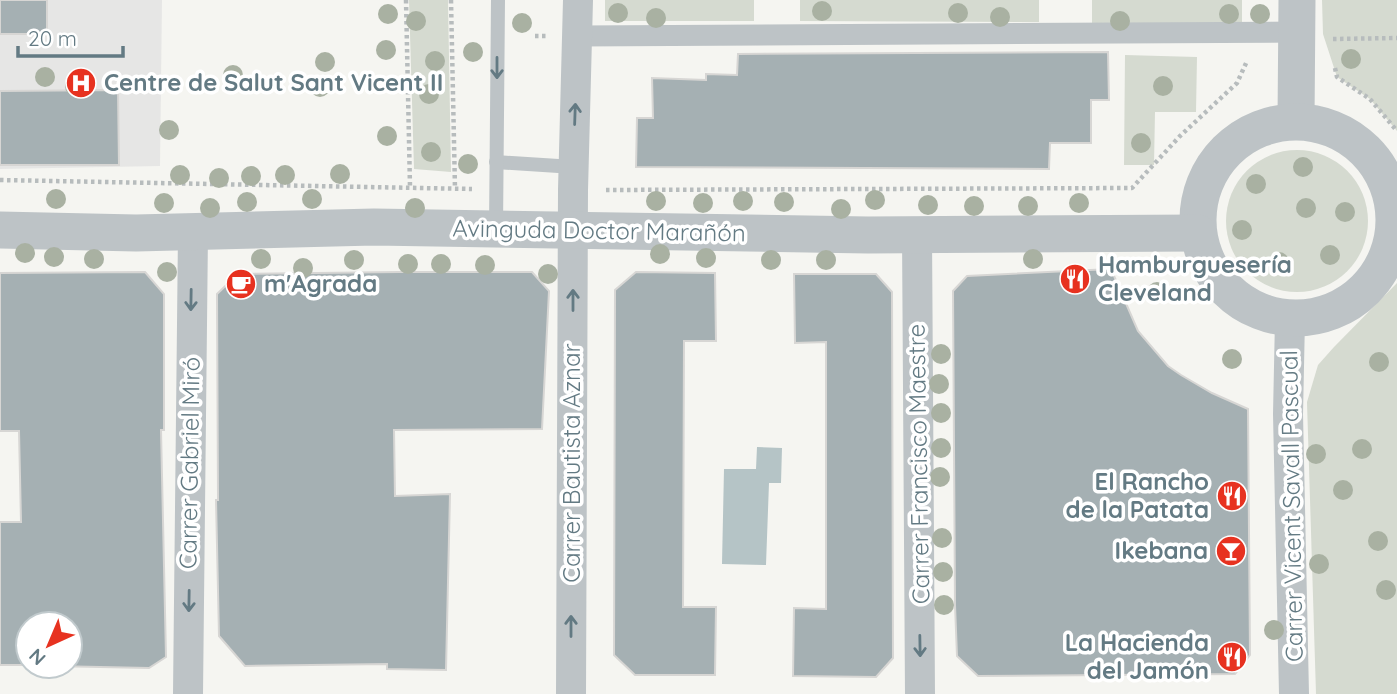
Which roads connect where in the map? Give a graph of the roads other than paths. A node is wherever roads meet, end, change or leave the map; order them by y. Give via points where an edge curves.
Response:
1 (498, 0) edge
2 (578, 0) edge
3 (1308, 24) edge
4 (578, 36) junction
5 (1296, 121) junction
6 (496, 163) junction
7 (573, 179) junction
8 (1396, 228) edge
9 (496, 229) junction
10 (0, 230) edge
11 (573, 231) junction
12 (193, 232) junction
13 (1198, 233) junction
14 (917, 234) junction
15 (1290, 319) junction
16 (188, 694) edge
17 (571, 694) edge
18 (920, 694) edge
19 (1294, 694) edge

1 -> 6 lane
2 - 4 street, Carrer Bautista Aznar
3 - 4 street via 1260,32
3 - 5 street
7 -> 4 street, Carrer Bautista Aznar
5 - 8 street via 1341,132 1379,166 1391,194
5 - 13 street via 1263,127 1230,146 1207,176 1199,201
6 - 7 lane
6 - 9 lane
7 - 11 street, Carrer Bautista Aznar
8 - 15 street via 1390,253 1372,284 1340,310
9 - 11 street, Avinguda Doctor Marañón
9 - 12 street, Avinguda Doctor Marañón
10 - 12 street, Avinguda Doctor Marañón
11 - 14 street, Avinguda Doctor Marañón
17 -> 11 street, Carrer Bautista Aznar
12 -> 16 street, Carrer Gabriel Miró
13 - 14 street, Avinguda Doctor Marañón
13 - 15 street via 1205,258 1225,290 1250,307
14 -> 18 street, Carrer Francisco Maestre
15 - 19 street, Carrer Vicent Savall Pascual

